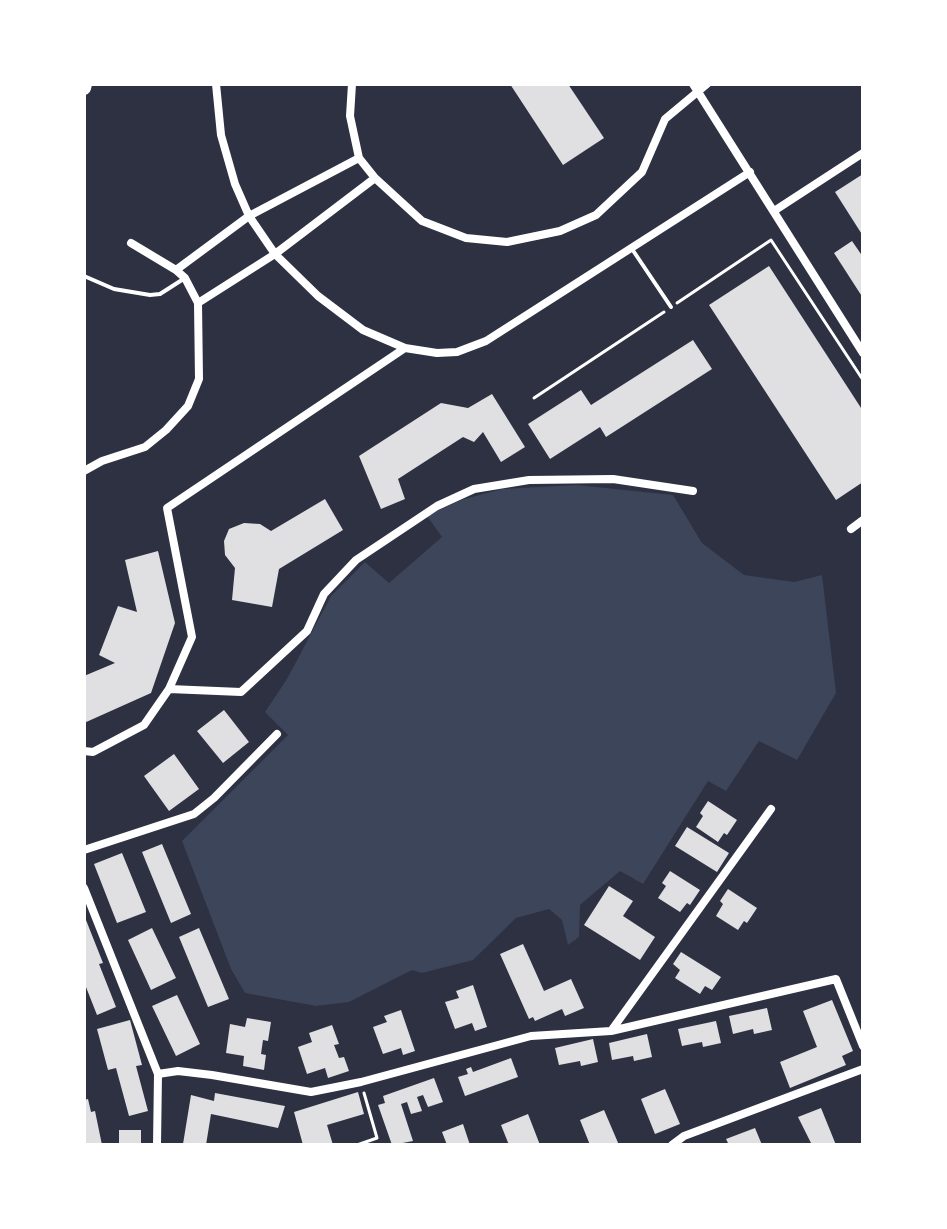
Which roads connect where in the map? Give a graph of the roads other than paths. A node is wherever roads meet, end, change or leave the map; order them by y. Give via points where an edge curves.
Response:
1 (216, 84) edge
2 (352, 84) edge
3 (707, 84) edge
4 (695, 87) edge
5 (863, 153) edge
6 (359, 158) junction
7 (750, 172) junction
8 (375, 178) junction
9 (774, 211) junction
10 (249, 216) junction
11 (131, 243) dead end
12 (631, 248) junction
13 (275, 254) junction
14 (176, 270) junction
15 (84, 276) edge
16 (185, 278) junction
17 (198, 303) junction
18 (671, 307) road end
19 (405, 348) junction
20 (863, 353) edge
21 (84, 471) edge
22 (693, 491) dead end
23 (863, 520) edge
24 (851, 529) dead end
25 (169, 689) junction
26 (277, 734) dead end
27 (84, 751) edge
28 (771, 809) dead end
29 (84, 850) edge
30 (84, 888) edge
31 (611, 1031) junction
32 (863, 1046) edge
33 (863, 1069) edge
34 (158, 1074) junction
35 (157, 1145) edge
36 (672, 1145) edge

1 - 10 street via 221,135
2 - 6 street via 350,116
3 - 4 street
4 - 7 street
4 - 8 street via 665,119 642,172 596,215 560,231 507,242 466,238 422,221
5 - 9 street
6 - 8 street
6 - 10 street
7 - 9 street
7 - 12 street
8 - 13 street
9 - 20 street
10 - 13 street
10 - 14 street
11 - 14 street
12 - 18 lane
12 - 19 street via 486,341 457,352
13 - 17 street
13 - 19 street via 363,330
14 - 16 street
15 - 16 lane via 114,289 150,295
16 - 17 street
17 - 21 street via 199,379 188,406 145,447
19 - 25 street via 167,508 192,637
22 - 25 street via 613,479 529,480 474,489 437,506 356,560 324,594 307,631 241,692
23 - 24 street
25 - 27 street via 144,725 93,752
26 - 29 street via 194,814
28 - 31 street
30 - 34 street
31 - 32 street via 836,979
31 - 34 street via 531,1036 311,1092 212,1075
33 - 36 street
34 - 35 street

